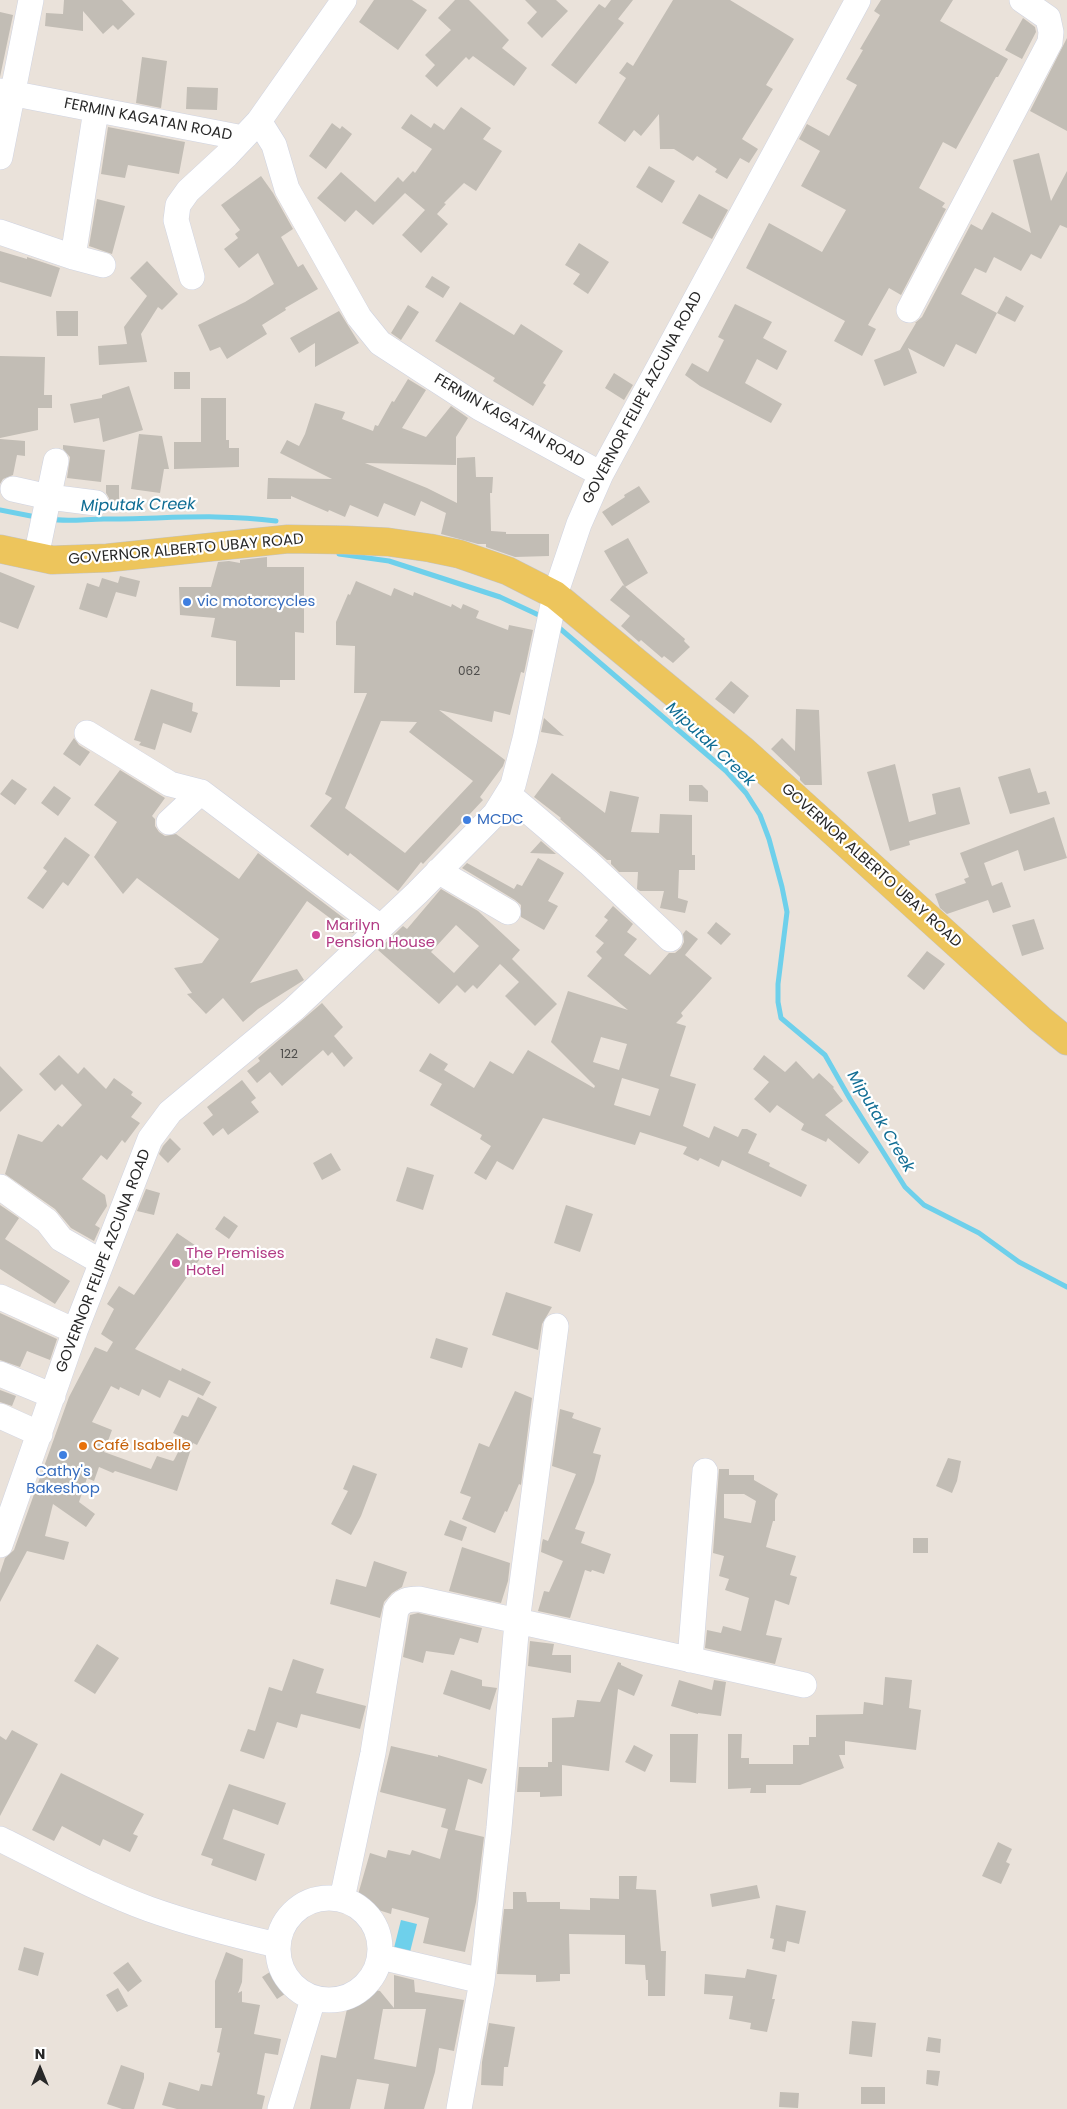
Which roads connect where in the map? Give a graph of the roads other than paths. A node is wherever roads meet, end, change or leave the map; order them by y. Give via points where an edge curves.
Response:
1 (31, 0) edge
2 (344, 0) edge
3 (858, 0) edge
4 (1022, 0) edge
5 (6, 93) edge
6 (96, 110) junction
7 (251, 130) junction
8 (0, 157) edge
9 (0, 232) edge
10 (73, 257) junction
11 (103, 265) dead end
12 (192, 277) dead end
13 (909, 310) dead end
14 (56, 460) dead end
15 (601, 474) junction
16 (13, 489) dead end
17 (96, 503) dead end
18 (46, 512) junction
19 (0, 549) edge
20 (36, 557) junction
21 (552, 615) junction
22 (87, 733) dead end
23 (201, 792) junction
24 (508, 794) junction
25 (169, 822) dead end
26 (438, 871) junction
27 (508, 912) dead end
28 (380, 928) junction
29 (670, 939) dead end
30 (1067, 1041) edge
31 (0, 1187) edge
32 (101, 1262) junction
33 (4, 1297) edge
34 (556, 1326) dead end
35 (75, 1331) junction
36 (0, 1374) edge
37 (53, 1396) junction
38 (0, 1416) edge
39 (40, 1434) junction
40 (705, 1471) dead end
41 (0, 1545) edge
42 (517, 1622) junction
43 (690, 1660) junction
44 (804, 1685) dead end
45 (2, 1846) edge
46 (342, 1899) junction
47 (277, 1945) junction
48 (381, 1957) junction
49 (482, 1980) junction
50 (313, 1999) junction
51 (280, 2109) edge
52 (459, 2109) edge

1 - 5 street
2 - 7 street
3 - 15 street, GOVERNOR FELIPE AZCUNA ROAD
4 - 13 street via 1048,18 1050,42
5 - 6 street, FERMIN KAGATAN ROAD
5 - 8 street
6 - 7 street, FERMIN KAGATAN ROAD
6 - 10 street
7 - 12 street via 188,191 178,205 176,220
7 - 15 street, FERMIN KAGATAN ROAD via 274,145 287,189 359,317 380,343 480,408
9 - 10 street
10 - 11 street
14 - 18 street
15 - 21 street, GOVERNOR FELIPE AZCUNA ROAD via 579,524
16 - 18 street
17 - 18 street
18 - 20 street
19 - 20 main road, GOVERNOR ALBERTO UBAY ROAD
20 - 21 main road, GOVERNOR ALBERTO UBAY ROAD via 52,560 107,558 288,539 388,542 459,554 508,571
21 - 24 street, GOVERNOR FELIPE AZCUNA ROAD via 525,739
21 - 30 main road, GOVERNOR ALBERTO UBAY ROAD via 744,751
22 - 23 street via 170,784
23 - 25 street
23 - 28 street
24 - 26 street, GOVERNOR FELIPE AZCUNA ROAD via 495,814
24 - 29 street via 589,863
26 - 27 street
26 - 28 street, GOVERNOR FELIPE AZCUNA ROAD
28 - 32 street, GOVERNOR FELIPE AZCUNA ROAD via 294,1009 170,1112 150,1139
31 - 32 street via 47,1221 61,1239
32 - 35 street, GOVERNOR FELIPE AZCUNA ROAD
33 - 35 street
34 - 42 street
35 - 37 street, GOVERNOR FELIPE AZCUNA ROAD
36 - 37 street
37 - 39 street, GOVERNOR FELIPE AZCUNA ROAD
38 - 39 street
39 - 41 street, GOVERNOR FELIPE AZCUNA ROAD
40 - 43 street
42 - 43 street
42 - 46 street via 419,1599 400,1603 396,1610 373,1753
42 - 49 street
43 - 44 street
45 - 47 street via 148,1908 208,1928
46 - 47 street via 327,1898 299,1907 284,1924
46 - 48 street via 356,1905 372,1921 381,1942
47 - 50 street via 280,1966 290,1984
48 - 49 street
48 - 50 street via 372,1977 357,1993 343,1999
49 - 52 street
50 - 51 street

